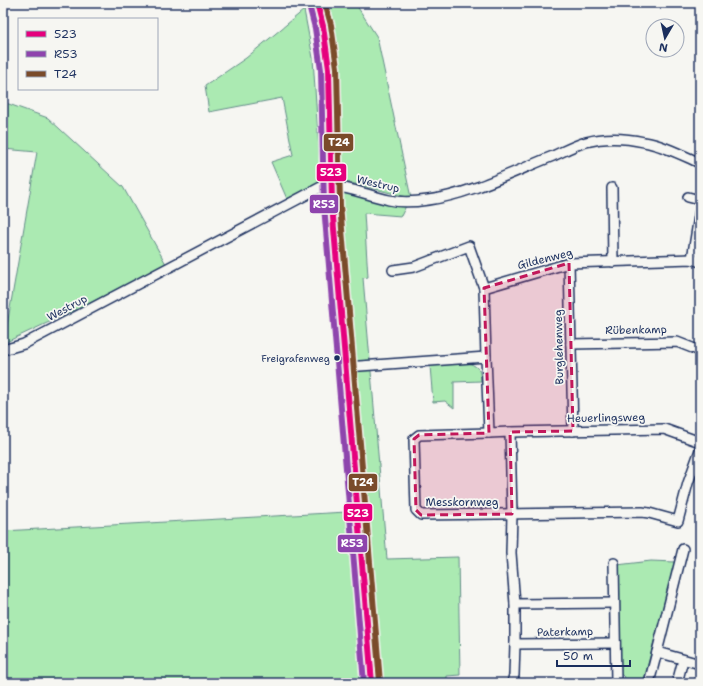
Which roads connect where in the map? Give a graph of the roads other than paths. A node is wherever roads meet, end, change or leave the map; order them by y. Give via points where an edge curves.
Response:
1 (318, 3) edge
2 (700, 163) edge
3 (332, 187) junction
4 (612, 188) dead end
5 (688, 197) dead end
6 (700, 200) edge
7 (700, 210) edge
8 (696, 260) edge
9 (613, 262) junction
10 (569, 263) junction
11 (393, 270) dead end
12 (484, 288) junction
13 (571, 344) junction
14 (3, 350) edge
15 (700, 351) edge
16 (486, 358) junction
17 (346, 367) junction
18 (573, 431) junction
19 (510, 432) junction
20 (489, 433) junction
21 (700, 442) edge
22 (700, 450) edge
23 (512, 514) junction
24 (682, 549) dead end
25 (614, 563) dead end
26 (614, 603) junction
27 (515, 604) junction
28 (615, 643) junction
29 (515, 644) junction
30 (657, 652) junction
31 (683, 660) junction
32 (700, 664) edge
33 (372, 683) edge
34 (512, 683) edge
35 (616, 683) edge
36 (649, 683) edge
37 (677, 683) edge

1 - 3 main road via 329,69
2 - 3 street, Westrup via 659,145 610,139 586,142 484,184 430,200 400,202 360,191
3 - 14 street, Westrup via 320,187 24,344
3 - 17 main road
4 - 9 street
5 - 6 street
7 - 8 street, Gildenweg
8 - 9 street, Gildenweg
9 - 10 street, Gildenweg
10 - 12 street, Gildenweg
10 - 13 street, Burglehenweg
11 - 12 street via 414,267 469,246
12 - 16 street
13 - 15 street, Rübenkamp via 677,342
13 - 18 street, Burglehenweg
16 - 17 street
16 - 20 street
17 - 33 main road
18 - 19 street, Heuerlingsweg
18 - 21 street, Heuerlingsweg via 664,428
19 - 20 street
19 - 23 street
20 - 23 street, Messkornweg via 419,435 414,439 416,510 421,515
22 - 23 street via 678,521 642,512
23 - 27 street via 511,553
24 - 30 street
25 - 26 street
26 - 27 street
26 - 28 street
27 - 29 street
28 - 29 street, Paterkamp
28 - 35 street
29 - 34 street
30 - 31 street
30 - 36 street
31 - 32 street
31 - 37 street

